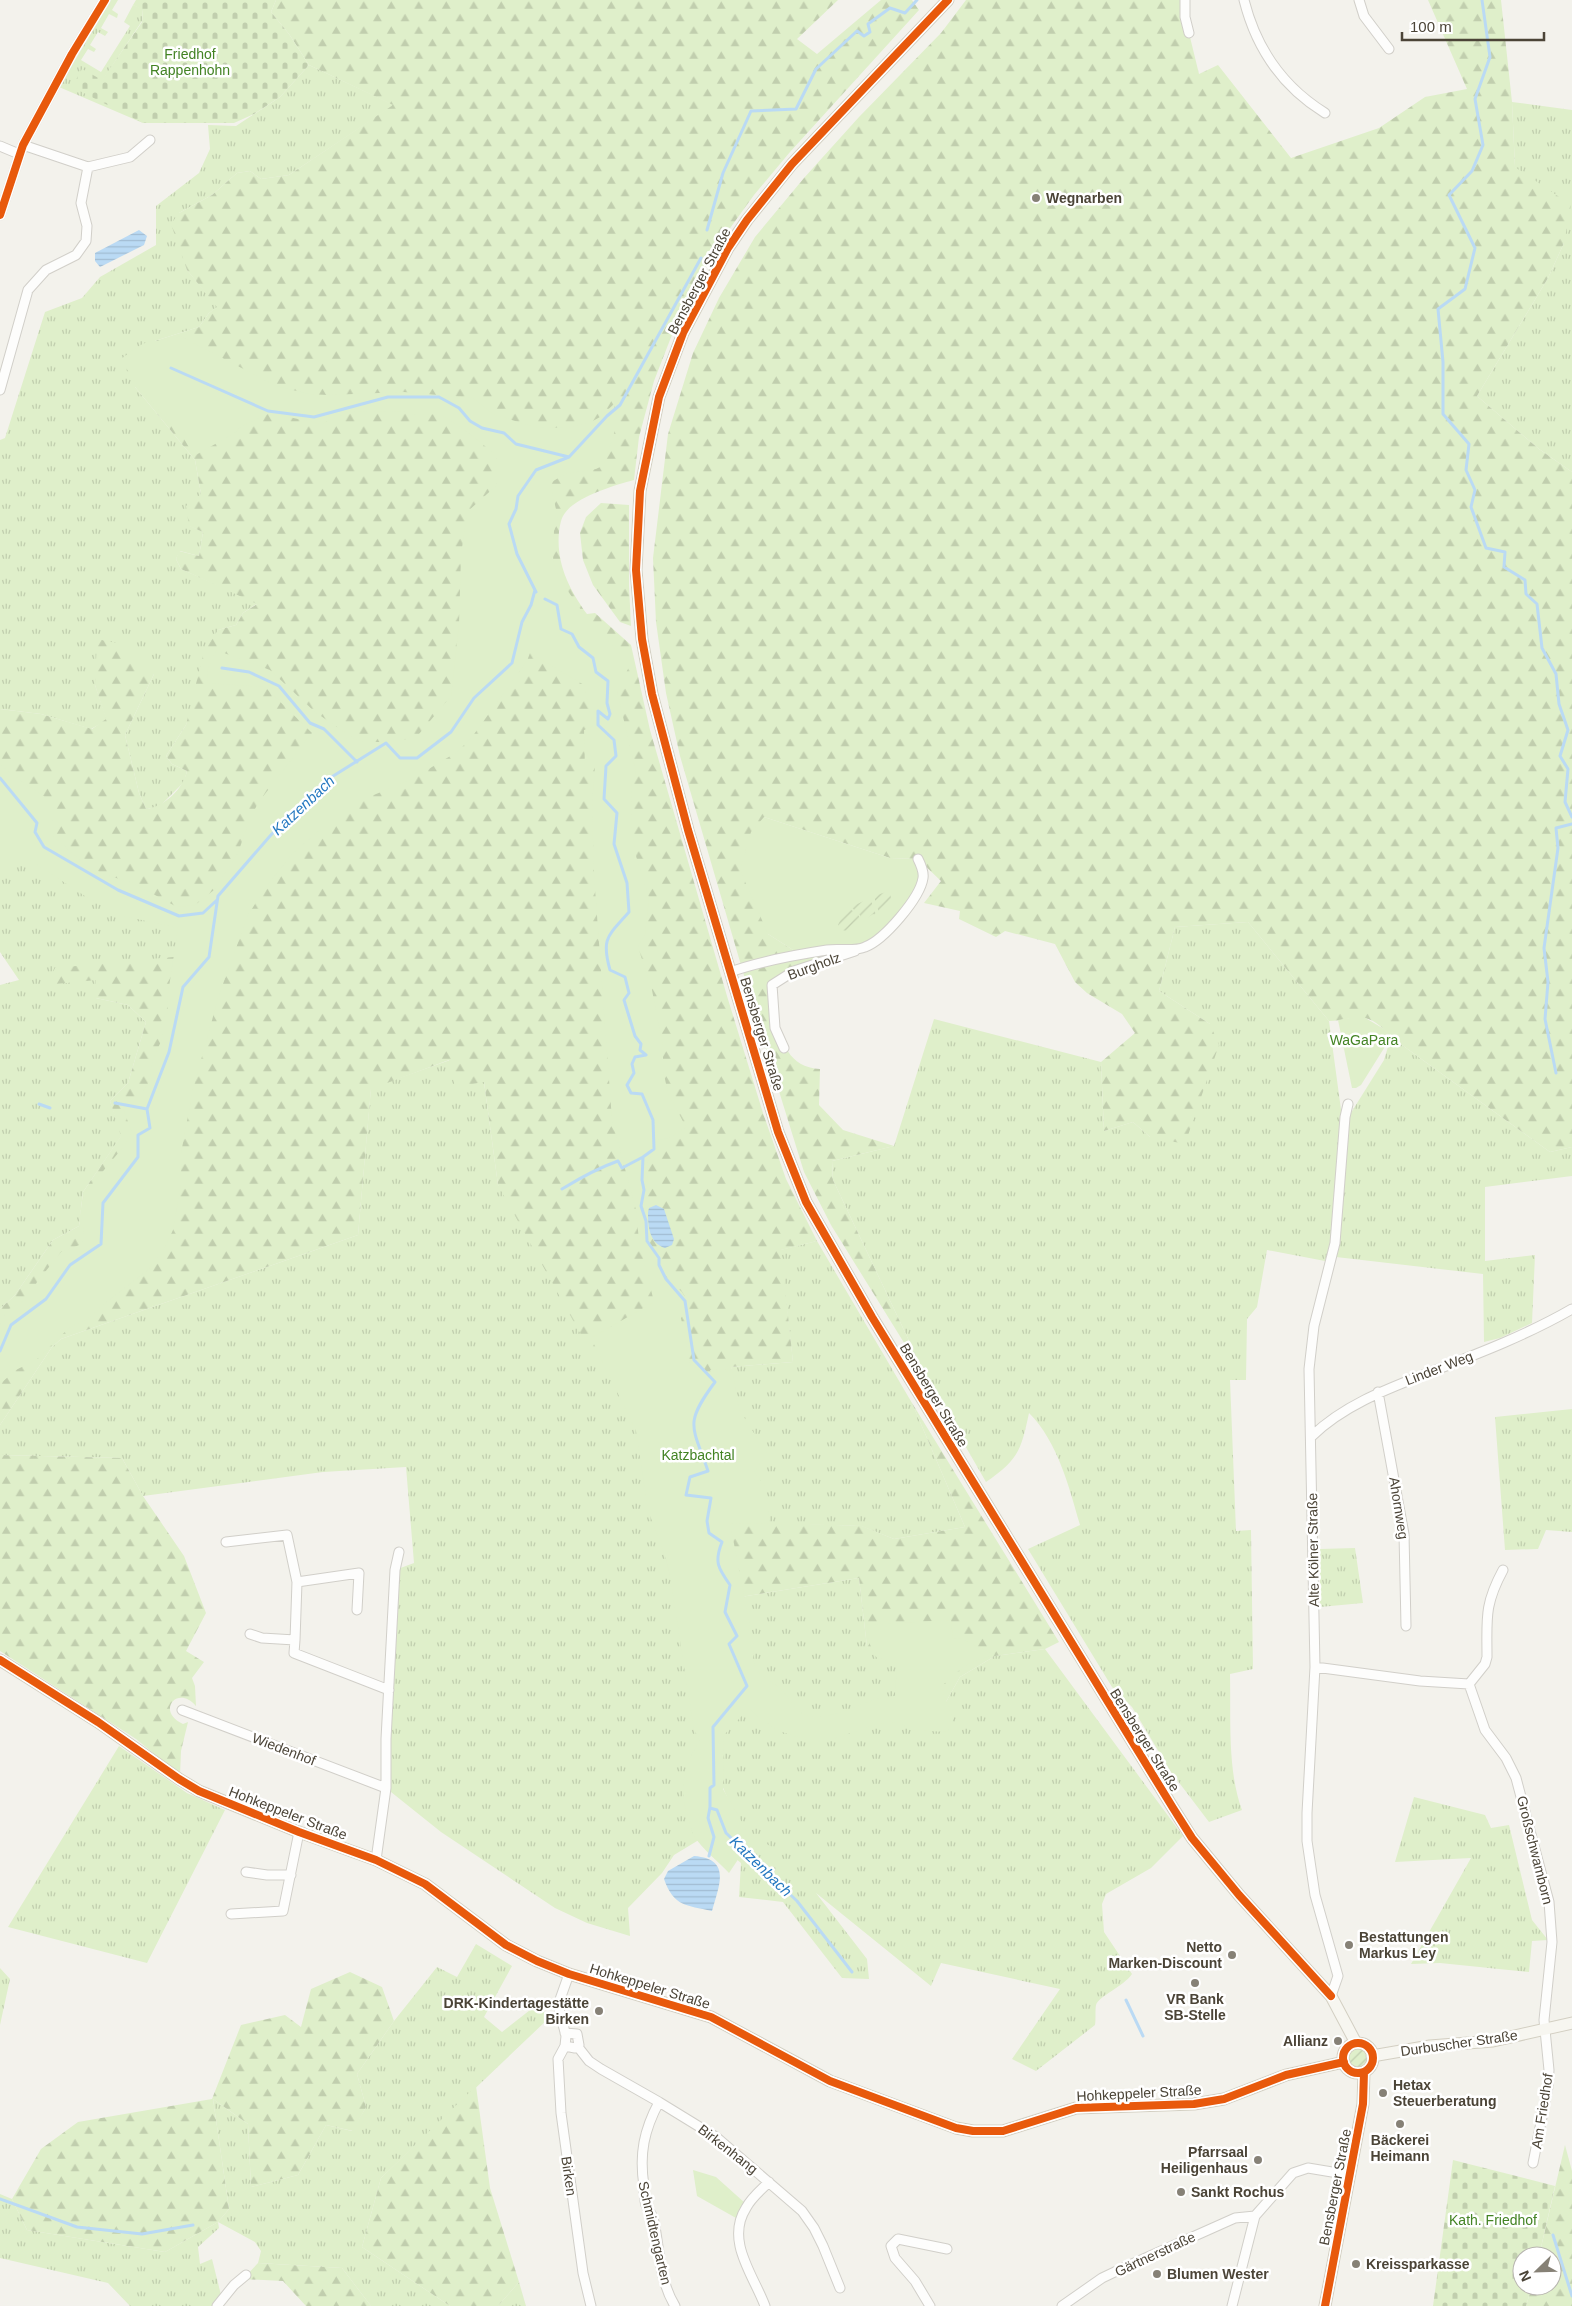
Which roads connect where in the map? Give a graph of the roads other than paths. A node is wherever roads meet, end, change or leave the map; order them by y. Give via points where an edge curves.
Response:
1 (106, 0) edge
2 (948, 0) edge
3 (1185, 0) edge
4 (1244, 0) edge
5 (1359, 0) edge
6 (1189, 33) dead end
7 (1389, 49) dead end
8 (1325, 113) dead end
9 (150, 140) dead end
10 (23, 144) junction
11 (0, 146) edge
12 (19, 154) junction
13 (88, 167) junction
14 (0, 215) edge
15 (0, 390) edge
16 (918, 860) dead end
17 (862, 949) junction
18 (730, 972) junction
19 (784, 1048) dead end
20 (1348, 1104) dead end
21 (1572, 1309) edge
22 (1378, 1392) junction
23 (1312, 1436) junction
24 (226, 1542) dead end
25 (399, 1552) dead end
26 (1503, 1570) dead end
27 (297, 1582) junction
28 (357, 1610) dead end
29 (1406, 1626) dead end
30 (250, 1634) dead end
31 (295, 1640) junction
32 (0, 1660) edge
33 (1315, 1667) junction
34 (1469, 1684) junction
35 (389, 1690) junction
36 (182, 1710) dead end
37 (386, 1788) junction
38 (299, 1832) junction
39 (376, 1860) junction
40 (246, 1872) dead end
41 (291, 1875) junction
42 (231, 1914) dead end
43 (568, 1974) junction
44 (1331, 1996) junction
45 (1572, 2023) edge
46 (1546, 2029) junction
47 (565, 2033) junction
48 (1356, 2043) junction
49 (565, 2046) junction
50 (578, 2047) junction
51 (1372, 2056) junction
52 (1344, 2062) junction
53 (1364, 2072) junction
54 (659, 2102) junction
55 (1533, 2163) dead end
56 (1350, 2175) junction
57 (769, 2182) junction
58 (1255, 2216) junction
59 (947, 2249) dead end
60 (246, 2275) dead end
61 (840, 2288) dead end
62 (217, 2306) edge
63 (591, 2306) edge
64 (675, 2306) edge
65 (765, 2306) edge
66 (930, 2306) edge
67 (1062, 2306) edge
68 (1232, 2306) edge
69 (1325, 2306) edge

1 - 10 street via 63,69
2 - 18 main road, Bensberger Straße via 792,164 728,248 674,355 659,397 646,454 636,549 642,638 666,752
3 - 6 street
4 - 8 street via 1256,36 1277,72 1305,100
5 - 7 street via 1364,16
9 - 13 street via 130,158
10 - 12 street
10 - 13 street
11 - 12 street
12 - 14 street
13 - 15 street via 81,203 87,226 86,241 76,255 46,270 28,290
16 - 17 street, Burgholz via 923,878 918,892 882,936
17 - 18 street, Burgholz via 829,950 754,963
17 - 19 street, Burgholz via 794,971 772,984 775,1028
18 - 44 main road, Bensberger Straße via 778,1132 792,1171 825,1238 1192,1838
20 - 23 street, Alte Kölner Straße via 1335,1243 1311,1346 1309,1399
21 - 22 street, Linder Weg via 1525,1333
22 - 23 street, Linder Weg
22 - 29 street, Ahornweg via 1404,1534
23 - 33 street, Alte Kölner Straße
24 - 27 street via 287,1536
25 - 35 street via 395,1570
26 - 34 street via 1491,1591 1486,1613 1485,1664
27 - 28 street via 359,1573
27 - 31 street
30 - 31 street
31 - 35 street via 294,1653
32 - 38 main road, Hohkeppeler Straße via 192,1787
33 - 34 street
33 - 44 street, Alte Kölner Straße via 1307,1841 1315,1895 1338,1976
34 - 46 street, Großschwamborn via 1485,1730 1516,1778 1549,1902 1552,1942 1544,2020
35 - 37 street
36 - 37 street, Wiedenhof
37 - 39 street
38 - 39 main road, Hohkeppeler Straße
38 - 41 street
39 - 43 main road, Hohkeppeler Straße via 425,1884 506,1945
40 - 41 street via 267,1876
41 - 42 street via 283,1911
43 - 47 street, Birken via 558,2005
43 - 52 main road, Hohkeppeler Straße via 711,2017 830,2081 956,2128 973,2131 1014,2129 1076,2108 1208,2102 1286,2075
44 - 48 main road, Bensberger Straße
45 - 46 main road, Durbuscher Straße
46 - 51 main road, Durbuscher Straße via 1493,2041 1430,2046
46 - 55 street, Am Friedhof via 1550,2070
47 - 49 street, Birken
47 - 50 street via 577,2034
48 - 51 main road via 1365,2045
48 - 52 main road via 1346,2049
49 - 50 street
49 - 63 street, Birken via 558,2059 561,2113 583,2274
50 - 54 street, Birkenhang via 589,2061
51 - 53 main road via 1371,2066
52 - 53 main road via 1352,2072
53 - 56 main road, Bensberger Straße via 1363,2104
54 - 57 street, Birkenhang via 716,2137
54 - 64 street, Schmidtengarten via 644,2139 641,2169 646,2204 654,2222 659,2263
56 - 58 street via 1301,2169 1293,2173
56 - 69 main road, Bensberger Straße
57 - 61 street, Birkenhang via 802,2211 814,2228
57 - 65 street via 745,2208 739,2244 748,2272
58 - 67 street, Gärtnerstraße via 1235,2218 1123,2268 1102,2278
58 - 68 street
59 - 66 street via 898,2239 891,2246 894,2258 915,2281
60 - 62 street

